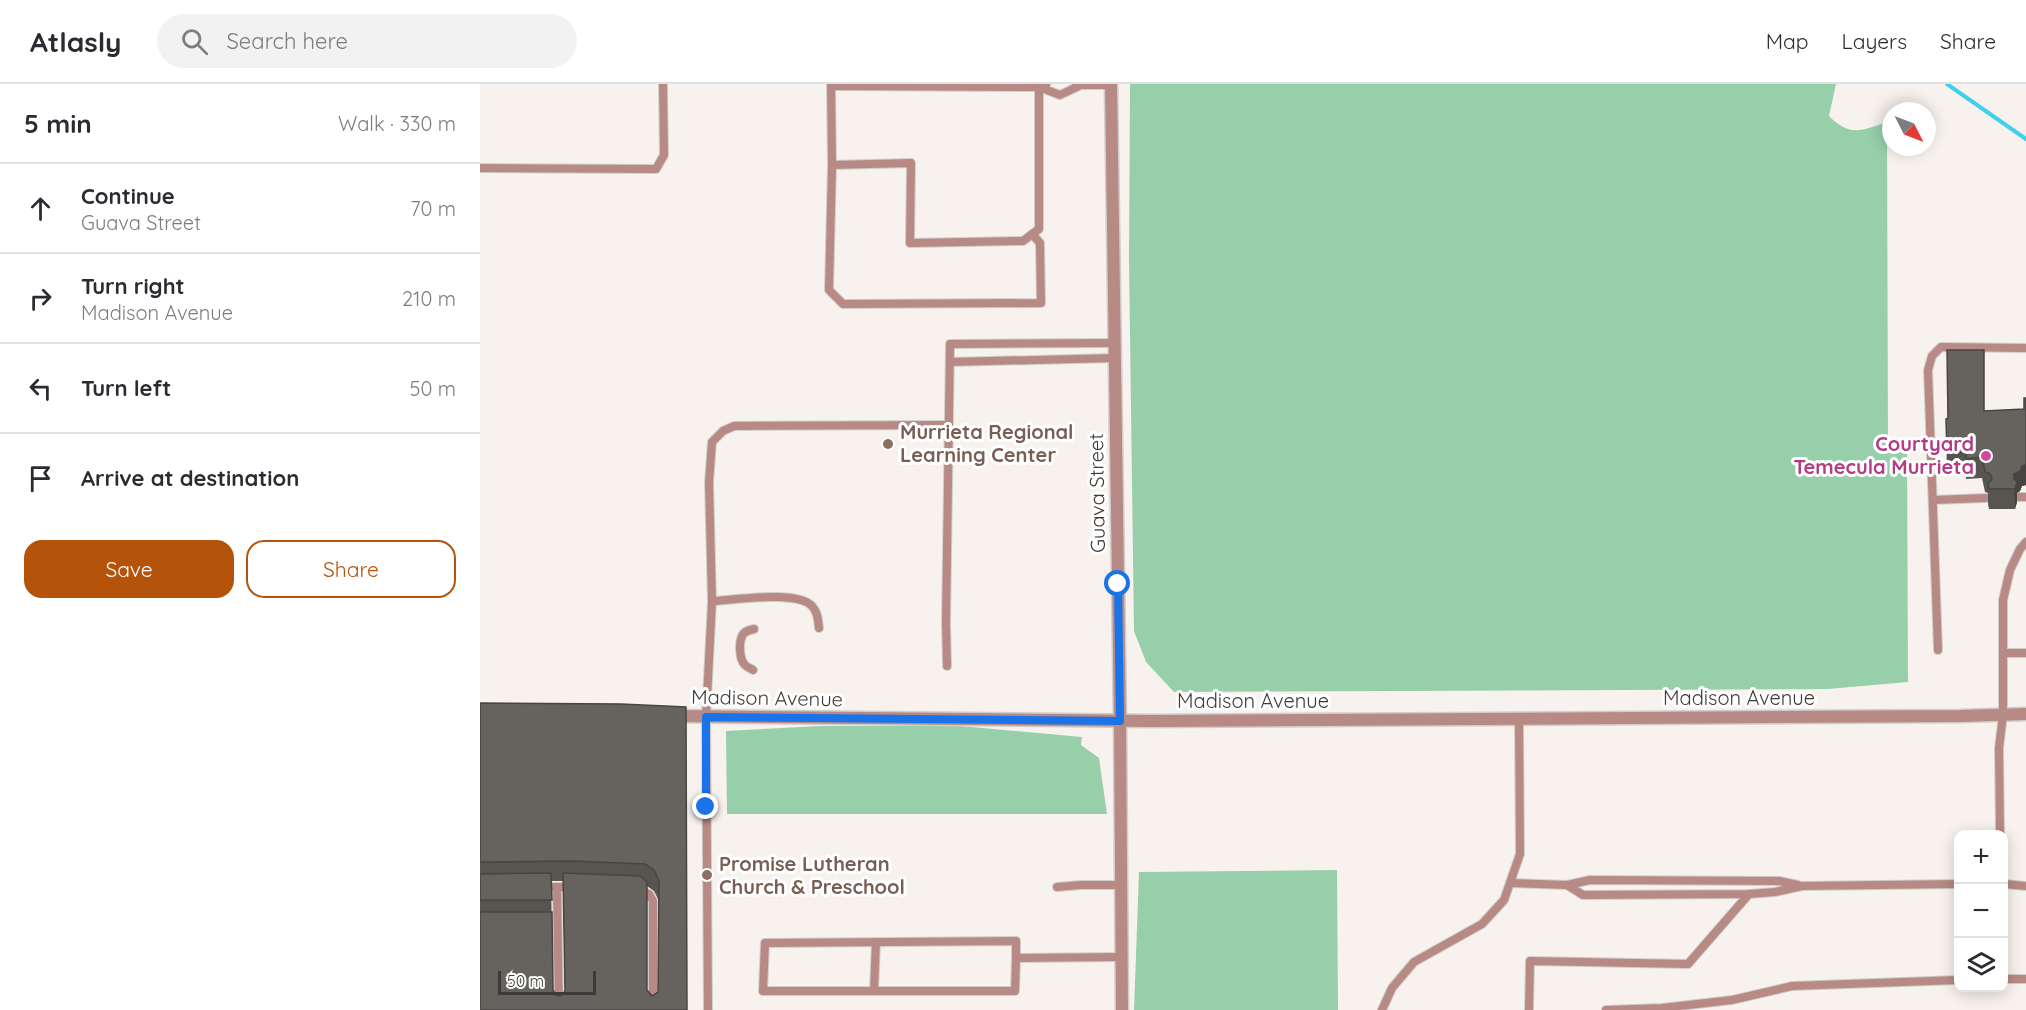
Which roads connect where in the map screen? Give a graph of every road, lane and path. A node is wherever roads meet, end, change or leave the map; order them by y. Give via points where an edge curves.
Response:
1 (663, 84) edge
2 (831, 85) edge
3 (1041, 85) edge
4 (1077, 85) edge
5 (1111, 85) edge
6 (832, 165) junction
7 (480, 168) edge
8 (1032, 234) junction
9 (1114, 342) junction
10 (2026, 348) edge
11 (1114, 358) junction
12 (950, 362) junction
13 (949, 425) junction
14 (1986, 498) edge
15 (1933, 500) junction
16 (2026, 542) edge
17 (712, 601) junction
18 (819, 628) dead end
19 (754, 629) dead end
20 (1938, 650) dead end
21 (2004, 653) junction
22 (2026, 653) edge
23 (947, 666) dead end
24 (753, 670) dead end
25 (2026, 714) edge
26 (2003, 715) junction
27 (657, 716) edge
28 (706, 717) junction
29 (1519, 719) junction
30 (1120, 721) junction
31 (2000, 830) edge
32 (1510, 883) junction
33 (1954, 884) edge
34 (2008, 884) edge
35 (1121, 885) junction
36 (1567, 885) junction
37 (1802, 886) junction
38 (2026, 886) edge
39 (557, 887) junction
40 (584, 887) edge
41 (1057, 887) dead end
42 (535, 888) edge
43 (631, 889) edge
44 (1749, 894) junction
45 (546, 926) edge
46 (558, 926) junction
47 (876, 942) junction
48 (1122, 957) junction
49 (1016, 958) junction
50 (2026, 979) edge
51 (1954, 980) edge
52 (2008, 980) edge
53 (874, 991) junction
54 (558, 1010) edge
55 (653, 1010) edge
56 (708, 1010) edge
57 (1122, 1010) edge
58 (1382, 1010) edge
59 (1529, 1010) edge
60 (1606, 1010) edge

1 - 7 lane via 664,155 656,169
2 - 3 lane
2 - 6 lane
3 - 4 lane via 1060,95
3 - 8 lane via 1039,229
4 - 5 lane
5 - 9 street, Guava Street
6 - 8 lane via 911,163 910,243 1023,241
6 - 8 lane via 830,290 843,304 1041,303 1040,243
9 - 11 street, Guava Street
9 - 12 lane via 950,344
10 - 15 lane via 1941,347 1932,356 1928,370
11 - 12 lane
11 - 30 street, Guava Street
12 - 13 lane
13 - 17 lane via 734,426 723,431 712,442 709,482
13 - 23 lane
14 - 15 lane
15 - 20 lane
16 - 21 lane via 2010,570 2003,600
17 - 18 lane via 801,599 817,614
17 - 28 lane
19 - 24 lane via 746,631 740,646 745,665
21 - 22 lane
21 - 26 lane
25 - 26 street, Madison Avenue
26 - 29 street, Madison Avenue
26 - 31 lane via 1999,748
27 - 28 street, Madison Avenue
28 - 30 street, Madison Avenue
28 - 56 lane
29 - 30 street, Madison Avenue
29 - 32 lane via 1520,854
30 - 35 street, Guava Street
32 - 36 lane
32 - 58 lane via 1504,900 1482,924 1414,962 1392,988
33 - 37 lane
34 - 38 lane
35 - 41 lane
35 - 48 street, Guava Street
36 - 37 lane via 1590,880 1779,881
36 - 44 lane via 1583,895
37 - 44 lane
39 - 40 lane
39 - 42 lane
39 - 46 lane
43 - 55 lane via 642,890 654,901
44 - 59 lane via 1688,964 1530,960
45 - 46 lane
46 - 54 lane
47 - 49 lane via 1016,941
47 - 53 lane
47 - 53 lane via 765,943 763,991
48 - 49 lane
48 - 57 street, Guava Street
49 - 53 lane via 1015,991
50 - 52 lane
51 - 60 lane via 1791,986 1732,1000

